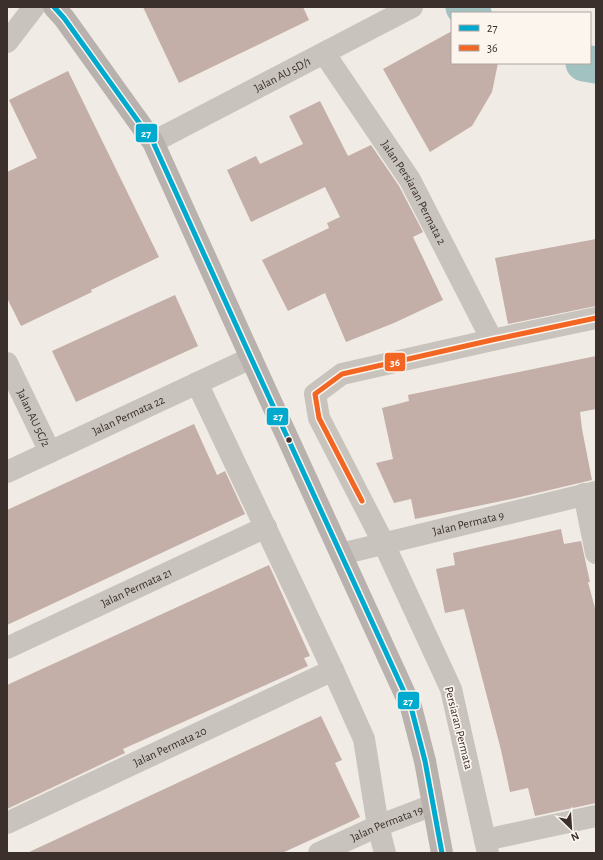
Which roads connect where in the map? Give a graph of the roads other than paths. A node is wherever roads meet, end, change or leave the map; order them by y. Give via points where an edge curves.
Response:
1 (34, 7) edge
2 (54, 7) edge
3 (412, 7) edge
4 (7, 42) edge
5 (324, 53) junction
6 (153, 142) junction
7 (596, 318) edge
8 (492, 340) junction
9 (250, 358) junction
10 (7, 363) edge
11 (197, 383) junction
12 (50, 452) junction
13 (7, 472) edge
14 (590, 493) edge
15 (266, 527) junction
16 (383, 542) junction
17 (596, 553) edge
18 (341, 554) junction
19 (7, 648) edge
20 (333, 670) junction
21 (433, 805) junction
22 (596, 816) edge
23 (7, 823) edge
24 (378, 826) junction
25 (487, 846) edge
26 (319, 853) edge
27 (385, 853) edge
28 (442, 853) edge

1 - 4 street
2 - 6 main road
3 - 5 street, Jalan AU 5D/1
5 - 6 street, Jalan AU 5D/1
5 - 8 street, Jalan Persiaran Permata 2 via 410,180
6 - 9 main road
7 - 8 street
8 - 16 street, Persiaran Permata via 342,374 315,394 319,418
9 - 11 street, Jalan Permata 22
9 - 18 main road
10 - 12 street, Jalan AU 5C/2
11 - 12 street, Jalan Permata 22
11 - 15 street
12 - 13 street, Jalan Permata 22
14 - 16 street, Jalan Permata 9
14 - 17 street
15 - 19 street, Jalan Permata 21
15 - 20 street
16 - 18 street, Jalan Permata 9
16 - 25 street, Persiaran Permata via 451,689
18 - 21 main road via 411,707
20 - 23 street, Jalan Permata 20
20 - 24 street via 364,739
21 - 24 street, Jalan Permata 19
21 - 28 main road
22 - 25 street
24 - 26 street, Jalan Permata 19
24 - 27 street

